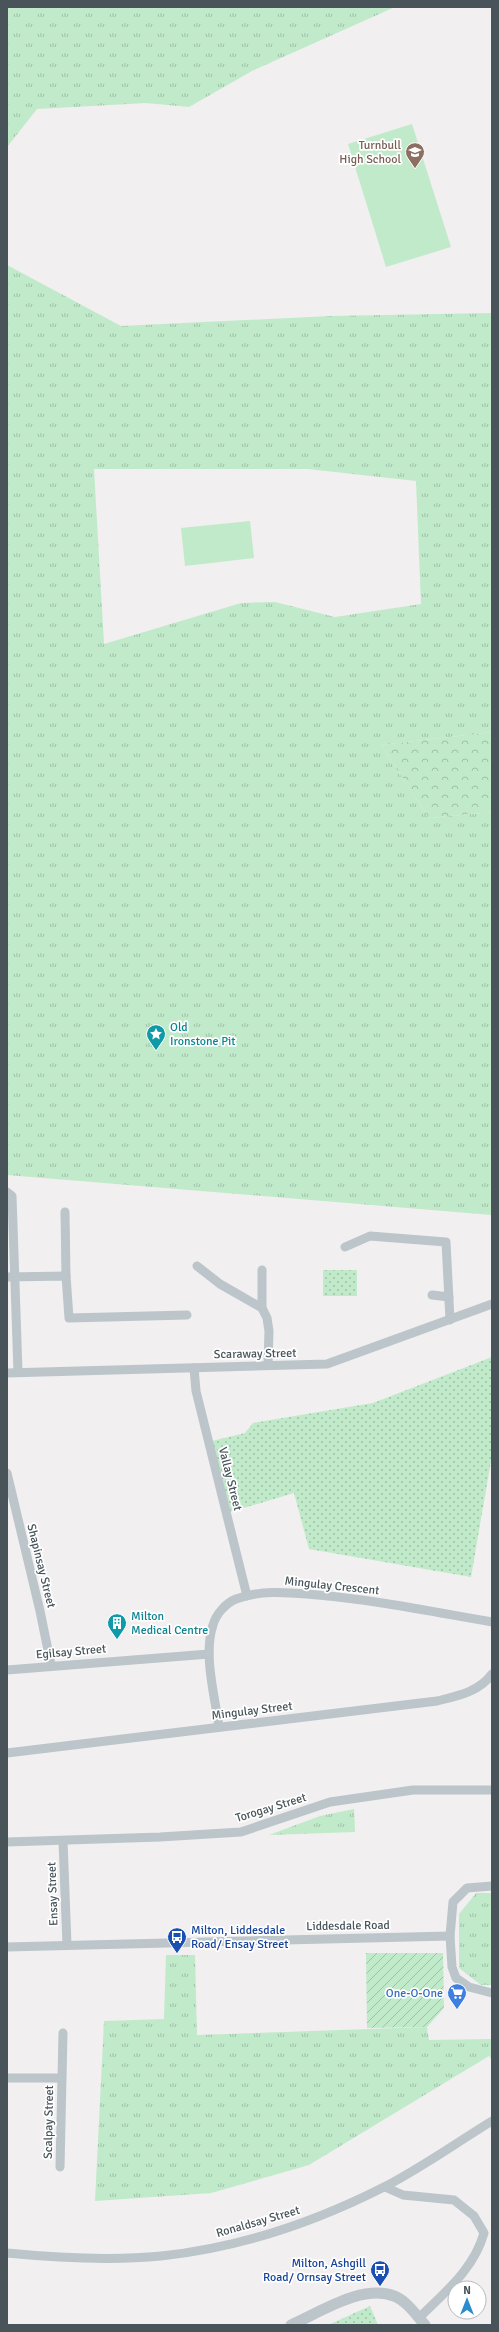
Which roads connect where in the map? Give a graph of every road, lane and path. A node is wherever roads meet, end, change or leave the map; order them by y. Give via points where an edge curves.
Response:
1 (7, 1192) edge
2 (65, 1212) dead end
3 (345, 1247) dead end
4 (197, 1266) dead end
5 (262, 1270) dead end
6 (66, 1276) junction
7 (10, 1277) edge
8 (432, 1295) dead end
9 (449, 1297) junction
10 (492, 1304) edge
11 (262, 1308) junction
12 (188, 1315) dead end
13 (450, 1320) junction
14 (268, 1365) junction
15 (194, 1368) junction
16 (18, 1372) junction
17 (7, 1373) edge
18 (7, 1473) edge
19 (247, 1596) junction
20 (492, 1622) edge
21 (209, 1654) junction
22 (51, 1665) junction
23 (7, 1670) edge
24 (492, 1674) edge
25 (219, 1727) junction
26 (7, 1753) edge
27 (492, 1790) edge
28 (63, 1841) junction
29 (7, 1842) edge
30 (492, 1886) edge
31 (450, 1936) junction
32 (67, 1945) junction
33 (7, 1947) edge
34 (492, 1993) edge
35 (63, 2033) dead end
36 (7, 2078) edge
37 (62, 2078) junction
38 (492, 2120) edge
39 (60, 2167) dead end
40 (384, 2187) junction
41 (7, 2252) edge
42 (422, 2322) edge
43 (291, 2325) edge

1 - 7 street via 12,1196
2 - 6 street
3 - 9 street via 370,1236 446,1242
4 - 11 street via 220,1284
5 - 11 street
6 - 7 street
6 - 12 street via 69,1318
7 - 16 street
8 - 9 street
9 - 13 street
10 - 13 street, Scaraway Street
11 - 14 street via 269,1331
13 - 14 street, Scaraway Street via 335,1363
14 - 15 street, Scaraway Street
15 - 16 street, Scaraway Street
15 - 19 street, Vallay Street via 196,1392
16 - 17 street, Scaraway Street
18 - 22 street, Shapinsay Street
19 - 20 street, Mingulay Crescent via 280,1592 358,1599
19 - 21 street, Mingulay Crescent via 224,1606 213,1624
21 - 22 street, Egilsay Street
21 - 25 street, Mingulay Crescent
22 - 23 street, Egilsay Street
24 - 25 street, Mingulay Street via 486,1682 464,1694 437,1701
25 - 26 street, Mingulay Street
27 - 28 street, Torogay Street via 413,1790 330,1802 240,1832
28 - 29 street, Torogay Street
28 - 32 street, Ensay Street
30 - 31 street via 467,1888 457,1897 451,1912
31 - 32 street, Liddesdale Road
31 - 34 street via 452,1967 456,1978 469,1987
32 - 33 street, Liddesdale Road
35 - 37 street, Scalpay Street
36 - 37 street, Scalpay Street
37 - 39 street, Scalpay Street
38 - 40 street, Ronaldsay Street
40 - 41 street, Ronaldsay Street via 327,2214 266,2234 202,2250 122,2258 62,2258
40 - 42 street via 403,2195 454,2200 474,2216 484,2233 479,2251 464,2273
42 - 43 street via 410,2308 395,2297 377,2292 358,2295

